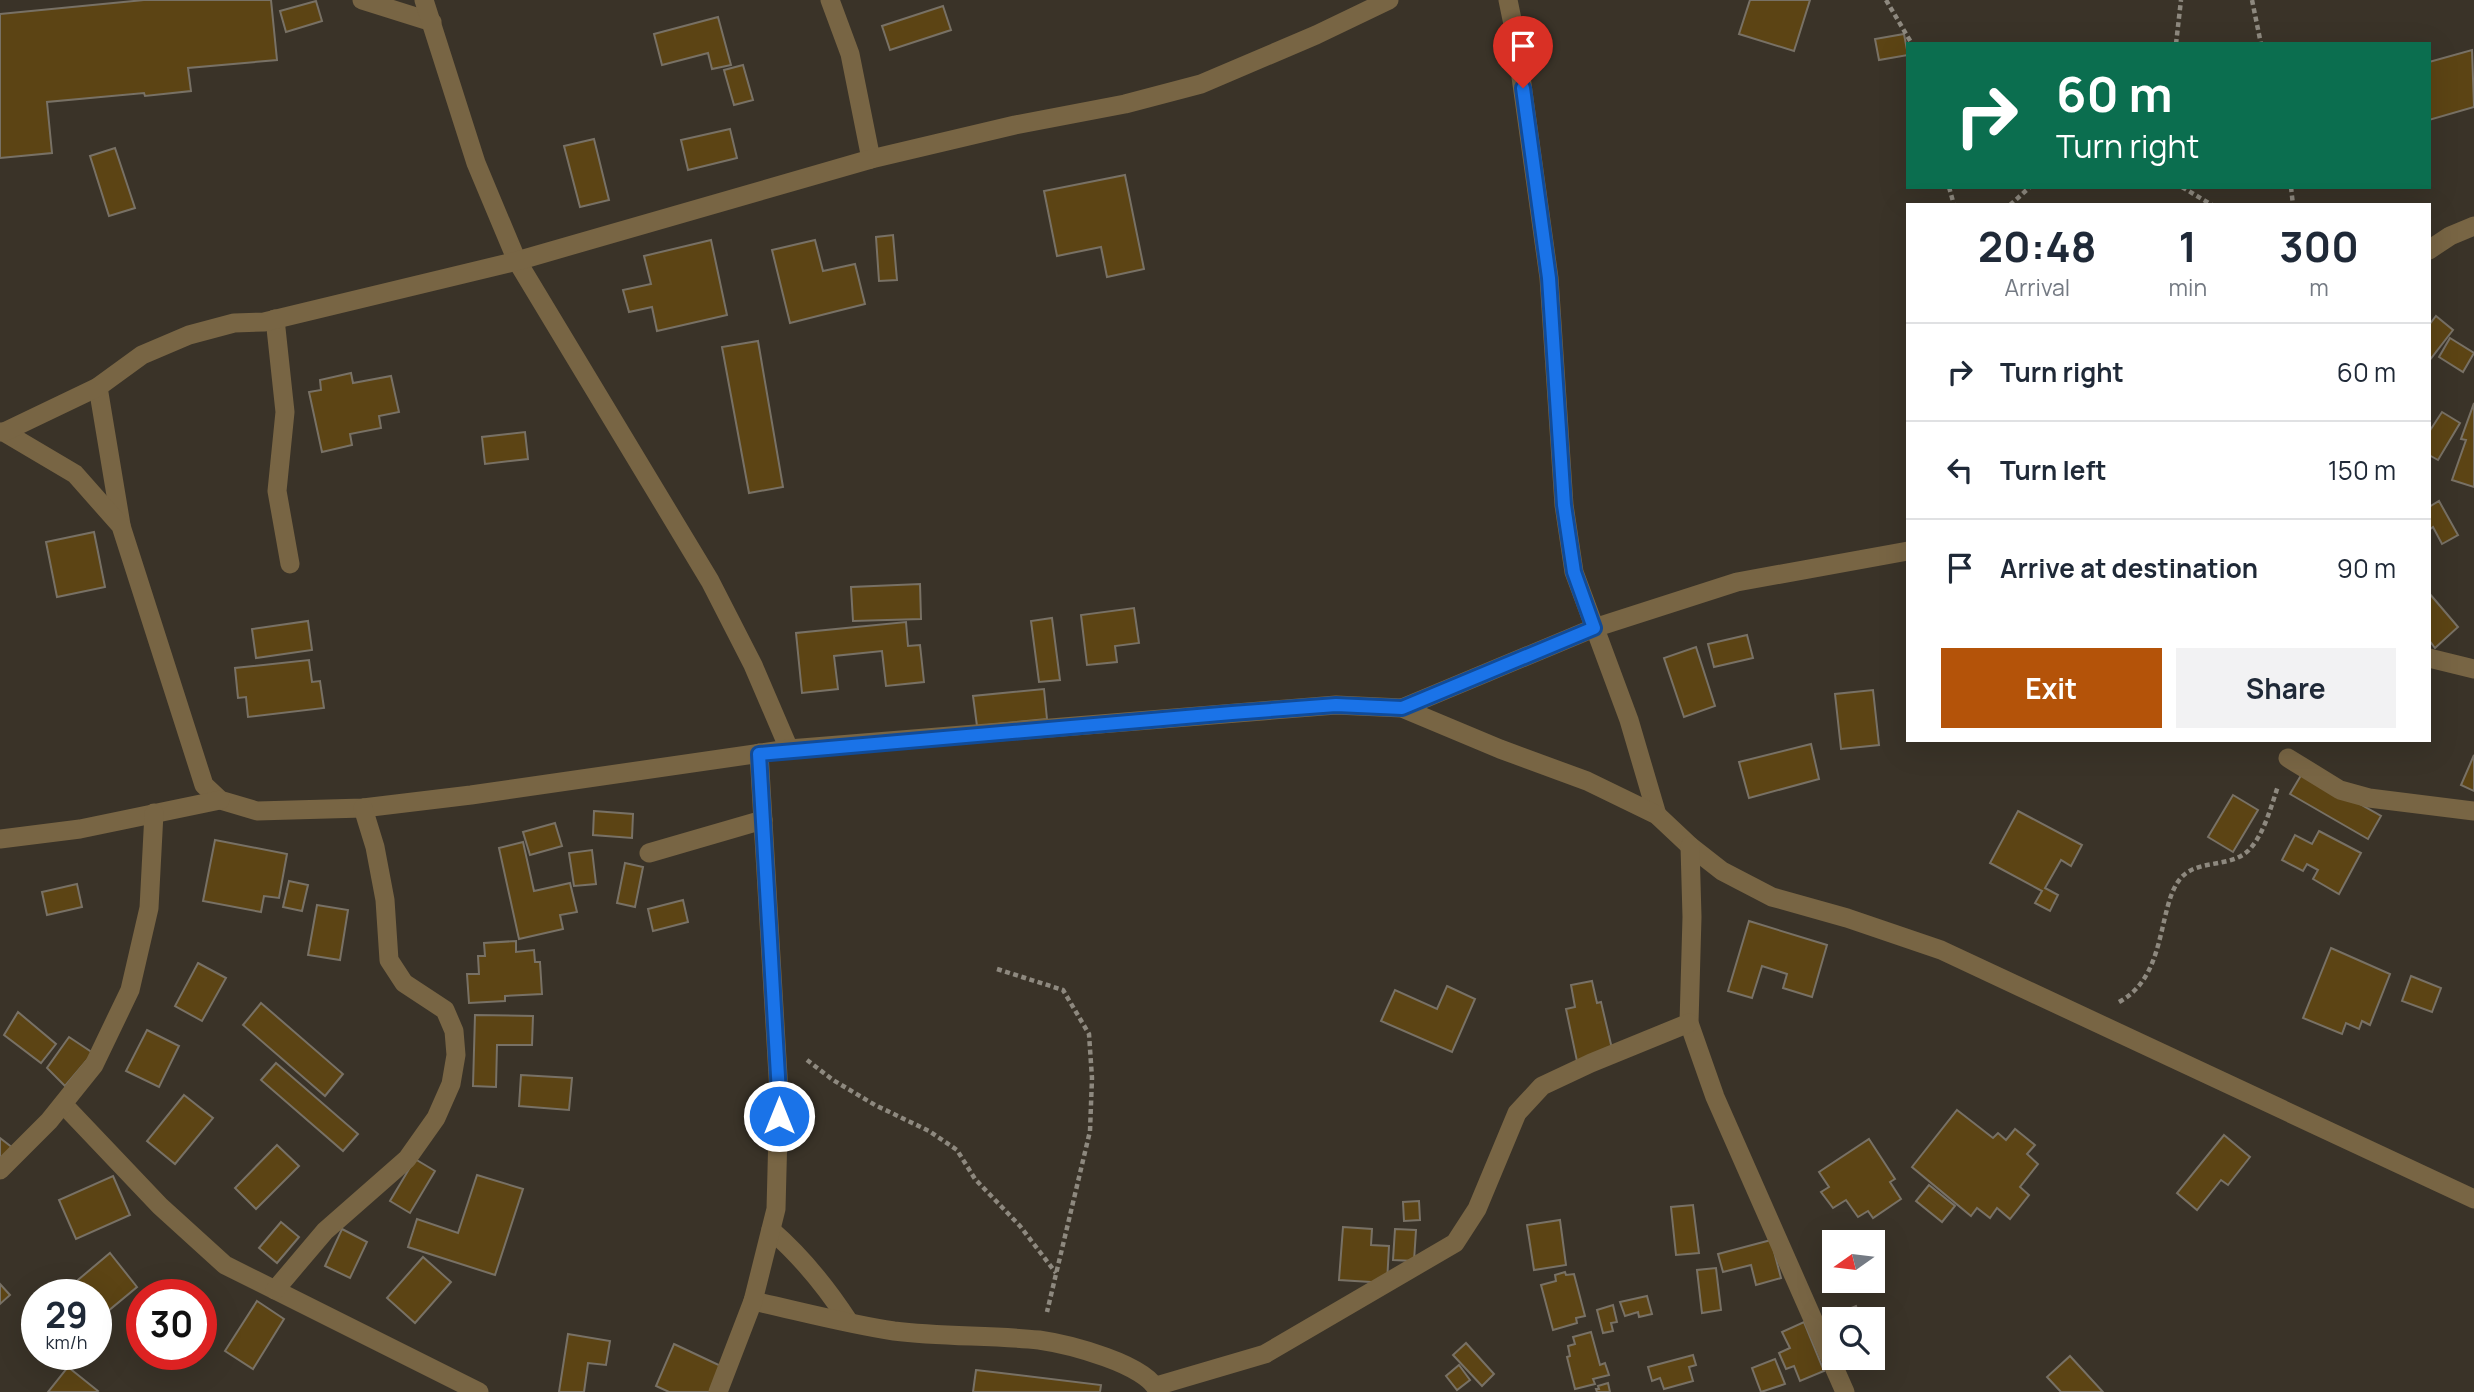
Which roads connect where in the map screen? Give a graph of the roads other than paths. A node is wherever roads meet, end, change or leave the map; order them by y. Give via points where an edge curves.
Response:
1 (362, 0) edge
2 (424, 0) edge
3 (830, 0) edge
4 (1389, 0) edge
5 (1508, 0) edge
6 (432, 22) junction
7 (871, 159) junction
8 (2474, 226) edge
9 (2431, 249) edge
10 (517, 261) junction
11 (275, 319) junction
12 (98, 387) junction
13 (2, 432) edge
14 (121, 526) junction
15 (1906, 551) edge
16 (290, 564) dead end
17 (1594, 628) junction
18 (2431, 658) edge
19 (2474, 669) edge
20 (1402, 708) junction
21 (789, 750) junction
22 (759, 754) junction
23 (2288, 758) road end
24 (220, 800) junction
25 (363, 808) junction
26 (2474, 811) edge
27 (154, 813) junction
28 (1657, 815) junction
29 (764, 820) junction
30 (0, 839) edge
31 (1690, 846) junction
32 (649, 853) dead end
33 (1689, 1023) junction
34 (63, 1104) junction
35 (0, 1170) edge
36 (2473, 1195) edge
37 (771, 1230) junction
38 (275, 1290) junction
39 (753, 1301) junction
40 (849, 1322) junction
41 (1157, 1389) edge
42 (480, 1392) edge
43 (718, 1392) edge
44 (1845, 1392) edge

1 - 6 street
2 - 6 street
3 - 7 street via 850,54
4 - 7 street via 1201,84
5 - 17 street via 1549,278 1564,505 1574,572
6 - 10 street via 476,163
7 - 10 street
8 - 9 street
10 - 11 street
10 - 21 street via 710,581
11 - 12 street via 234,323 189,335 142,355
11 - 16 street via 285,412 277,491
12 - 13 street
12 - 14 street
13 - 14 street via 75,474
14 - 24 street via 189,744 204,785
15 - 17 street via 1737,582
17 - 20 street
17 - 28 street via 1629,720
18 - 19 street
20 - 21 street via 1336,705
20 - 28 street via 1587,781
21 - 22 street
22 - 25 street
22 - 29 street
23 - 26 street via 2340,790
24 - 25 street via 257,811
24 - 27 street
25 - 38 street via 385,900 389,960 404,983 445,1010 454,1031 453,1074 436,1118 407,1159 325,1231
27 - 30 street
27 - 34 street via 149,908 130,990 94,1065
28 - 31 street
29 - 32 street
29 - 37 street via 779,1093 776,1209
31 - 33 street
31 - 36 street via 1722,871 1772,897 1941,950
33 - 41 street via 1542,1086 1517,1113 1477,1209 1455,1243 1265,1354
33 - 44 street via 1714,1097
34 - 35 street
34 - 38 street via 160,1206 225,1265
37 - 39 street
37 - 40 street via 794,1250
38 - 42 street
39 - 40 street
39 - 43 street
40 - 41 street via 895,1331 1041,1341 1113,1360 1135,1370

